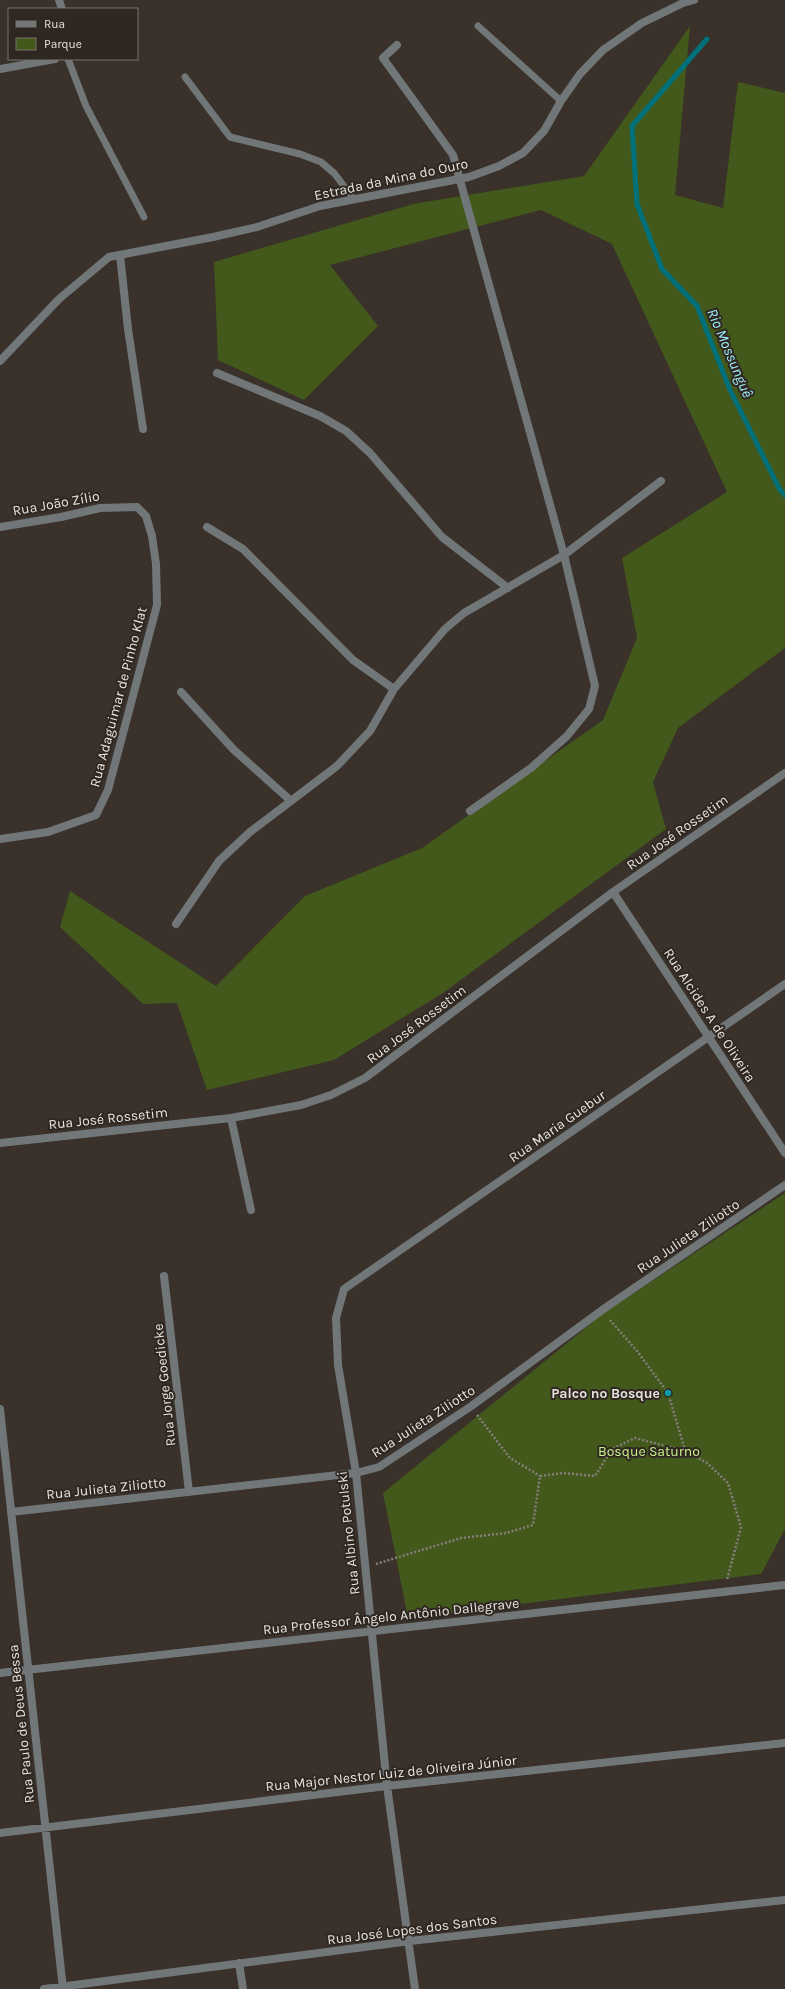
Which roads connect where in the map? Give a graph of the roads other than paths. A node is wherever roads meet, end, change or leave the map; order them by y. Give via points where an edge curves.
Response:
1 (694, 0) edge
2 (478, 26) dead end
3 (397, 45) dead end
4 (50, 60) edge
5 (68, 60) edge
6 (0, 70) edge
7 (185, 77) dead end
8 (561, 101) junction
9 (459, 179) junction
10 (353, 198) junction
11 (144, 217) dead end
12 (120, 255) junction
13 (0, 361) edge
14 (217, 373) dead end
15 (144, 429) dead end
16 (660, 481) dead end
17 (117, 506) joint
18 (0, 527) edge
19 (208, 527) dead end
20 (564, 555) junction
21 (508, 588) junction
22 (394, 689) junction
23 (181, 692) dead end
24 (785, 772) edge
25 (290, 800) junction
26 (470, 811) dead end
27 (0, 839) edge
28 (613, 892) junction
29 (176, 924) dead end
30 (785, 984) edge
31 (708, 1038) junction
32 (231, 1118) junction
33 (0, 1144) edge
34 (785, 1153) edge
35 (785, 1185) edge
36 (251, 1210) dead end
37 (164, 1276) dead end
38 (344, 1289) joint
39 (0, 1409) edge
40 (3, 1458) edge
41 (356, 1473) junction
42 (189, 1492) junction
43 (11, 1512) junction
44 (785, 1585) edge
45 (371, 1632) junction
46 (28, 1670) junction
47 (0, 1673) edge
48 (785, 1743) edge
49 (387, 1786) junction
50 (45, 1826) junction
51 (0, 1833) edge
52 (785, 1900) edge
53 (410, 1941) junction
54 (239, 1963) junction
55 (63, 1987) edge
56 (44, 1989) edge
57 (242, 1989) edge
58 (415, 1989) edge

1 - 8 street, Estrada da Mina do Ouro via 642,23 603,50 580,74
2 - 8 lane
3 - 9 street via 384,58 453,155
4 - 6 street
5 - 11 lane via 86,106
7 - 10 lane via 230,137 300,154 321,162
8 - 9 street, Estrada da Mina do Ouro via 544,131 523,153 499,166
9 - 10 street, Estrada da Mina do Ouro
9 - 20 street
10 - 12 street, Estrada da Mina do Ouro via 256,227
12 - 13 street, Estrada da Mina do Ouro via 109,257 59,299
12 - 15 street via 128,336
14 - 21 street via 320,416 346,431 370,453 442,537
16 - 20 street
17 - 18 street, Rua João Zílio
17 - 27 street, Rua Adaguimar de Pinho Klat via 137,507 146,516 156,564 157,606 108,790 96,815 48,832
19 - 22 street via 243,549 353,660
20 - 21 street
20 - 26 street via 595,686 589,709 567,736 531,768
21 - 22 street via 464,613 445,629
22 - 25 street via 370,731 337,766
23 - 25 street via 234,750
24 - 28 street, Rua José Rossetim
25 - 29 street via 218,861
28 - 31 street, Rua Alcides A de Oliveira
28 - 32 street, Rua José Rossetim via 365,1078 331,1095 301,1105
30 - 31 street, Rua Maria Guebur
31 - 34 street, Rua Alcides A de Oliveira
31 - 38 street, Rua Maria Guebur
32 - 33 street, Rua José Rossetim
32 - 36 street
35 - 41 street, Rua Julieta Ziliotto via 605,1308 470,1407 379,1467
37 - 42 street, Rua Jorge Goedicke
38 - 41 street, Rua Albino Potulski via 336,1318 338,1365
39 - 40 street, Rua Paulo de Deus Bessa
40 - 43 street, Rua Paulo de Deus Bessa
41 - 42 street, Rua Julieta Ziliotto
41 - 45 street, Rua Albino Potulski
42 - 43 street, Rua Julieta Ziliotto
43 - 46 street, Rua Paulo de Deus Bessa
44 - 45 street, Rua Professor Ângelo Antônio Dallegrave
45 - 46 street, Rua Professor Ângelo Antônio Dallegrave
45 - 49 street, Rua Albino Potulski
46 - 47 street, Rua Professor Ângelo Antônio Dallegrave
46 - 50 street, Rua Paulo de Deus Bessa
48 - 49 street, Rua Major Nestor Luiz de Oliveira Júnior
49 - 50 street, Rua Major Nestor Luiz de Oliveira Júnior
49 - 53 street, Rua Albino Potulski
50 - 51 street, Rua Major Nestor Luiz de Oliveira Júnior
50 - 55 street, Rua Paulo de Deus Bessa
52 - 53 street, Rua José Lopes dos Santos
53 - 54 street, Rua José Lopes dos Santos
53 - 58 street, Rua Albino Potulski
54 - 55 street, Rua José Lopes dos Santos
54 - 57 street
55 - 56 street, Rua José Lopes dos Santos

